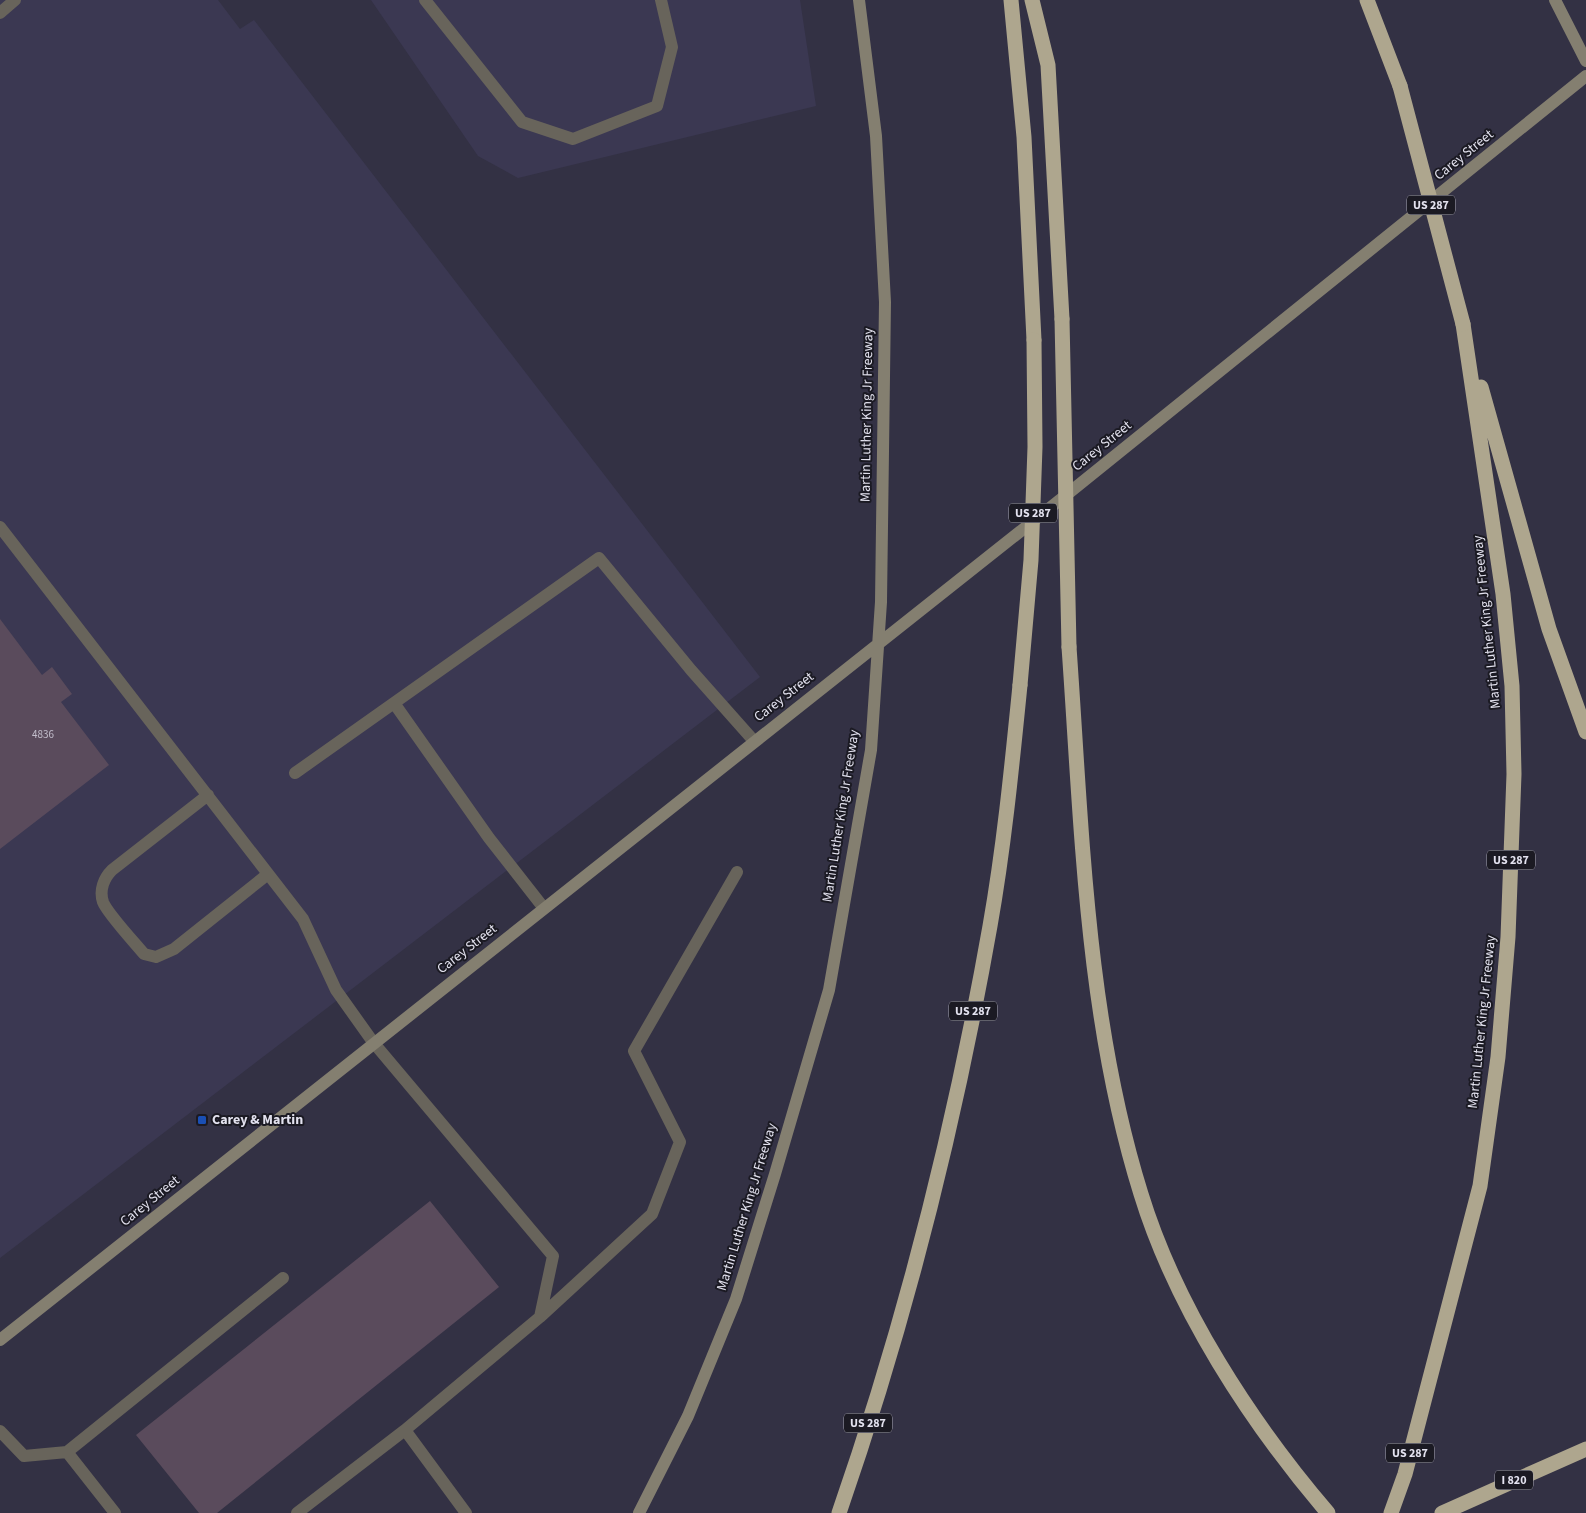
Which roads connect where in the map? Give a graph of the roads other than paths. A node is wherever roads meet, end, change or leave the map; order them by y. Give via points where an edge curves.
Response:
1 (15, 0) edge
2 (425, 0) edge
3 (661, 0) edge
4 (858, 0) edge
5 (1011, 0) edge
6 (1032, 0) edge
7 (1367, 0) edge
8 (1555, 0) edge
9 (0, 13) edge
10 (1586, 61) edge
11 (1586, 76) edge
12 (1462, 324) junction
13 (1, 530) edge
14 (878, 642) junction
15 (394, 703) junction
16 (1586, 732) edge
17 (754, 741) junction
18 (295, 774) dead end
19 (208, 796) junction
20 (737, 872) dead end
21 (268, 874) junction
22 (543, 908) junction
23 (373, 1042) junction
24 (283, 1278) dead end
25 (540, 1317) junction
26 (0, 1340) edge
27 (405, 1430) junction
28 (0, 1431) edge
29 (1586, 1449) edge
30 (67, 1452) junction
31 (115, 1513) edge
32 (297, 1513) edge
33 (466, 1513) edge
34 (639, 1513) edge
35 (839, 1513) edge
36 (1328, 1513) edge
37 (1392, 1513) edge
38 (1442, 1513) edge

1 - 9 lane
2 - 3 lane via 522,122 573,138 657,106 672,47
4 - 14 street, Martin Luther King Jr Freeway via 876,136 885,302
5 - 35 highway, US 287, bridge via 1024,137 1034,340 1035,446 1031,560 1008,800 990,926 926,1221
6 - 36 highway, bridge via 1048,65 1062,319 1069,647 1085,885 1094,967 1118,1115 1141,1196 1175,1280 1212,1352 1264,1431
7 - 12 highway, Martin Luther King Jr Freeway / US 287, bridge via 1400,86
8 - 10 street
11 - 14 street, Carey Street via 1070,492
12 - 16 highway via 1549,629
12 - 37 highway, Martin Luther King Jr Freeway / US 287 via 1503,594 1512,686 1514,774 1508,937 1498,1056 1480,1186
13 - 19 lane
14 - 17 street, Carey Street
14 - 34 street, Martin Luther King Jr Freeway via 871,750 828,990 736,1299 688,1416
15 - 17 lane via 598,558
15 - 18 lane
15 - 22 lane via 489,838
17 - 22 street, Carey Street
19 - 21 lane
19 - 21 lane via 109,874 102,890 103,903 144,954 156,957 174,949
20 - 25 lane via 634,1051 680,1142 652,1214
21 - 23 lane via 303,919 336,990
22 - 23 street, Carey Street
23 - 25 lane via 552,1256
23 - 26 street, Carey Street
24 - 30 lane
25 - 27 lane
27 - 32 lane
27 - 33 lane
28 - 30 lane via 24,1456
29 - 38 highway, I 820
30 - 31 lane

